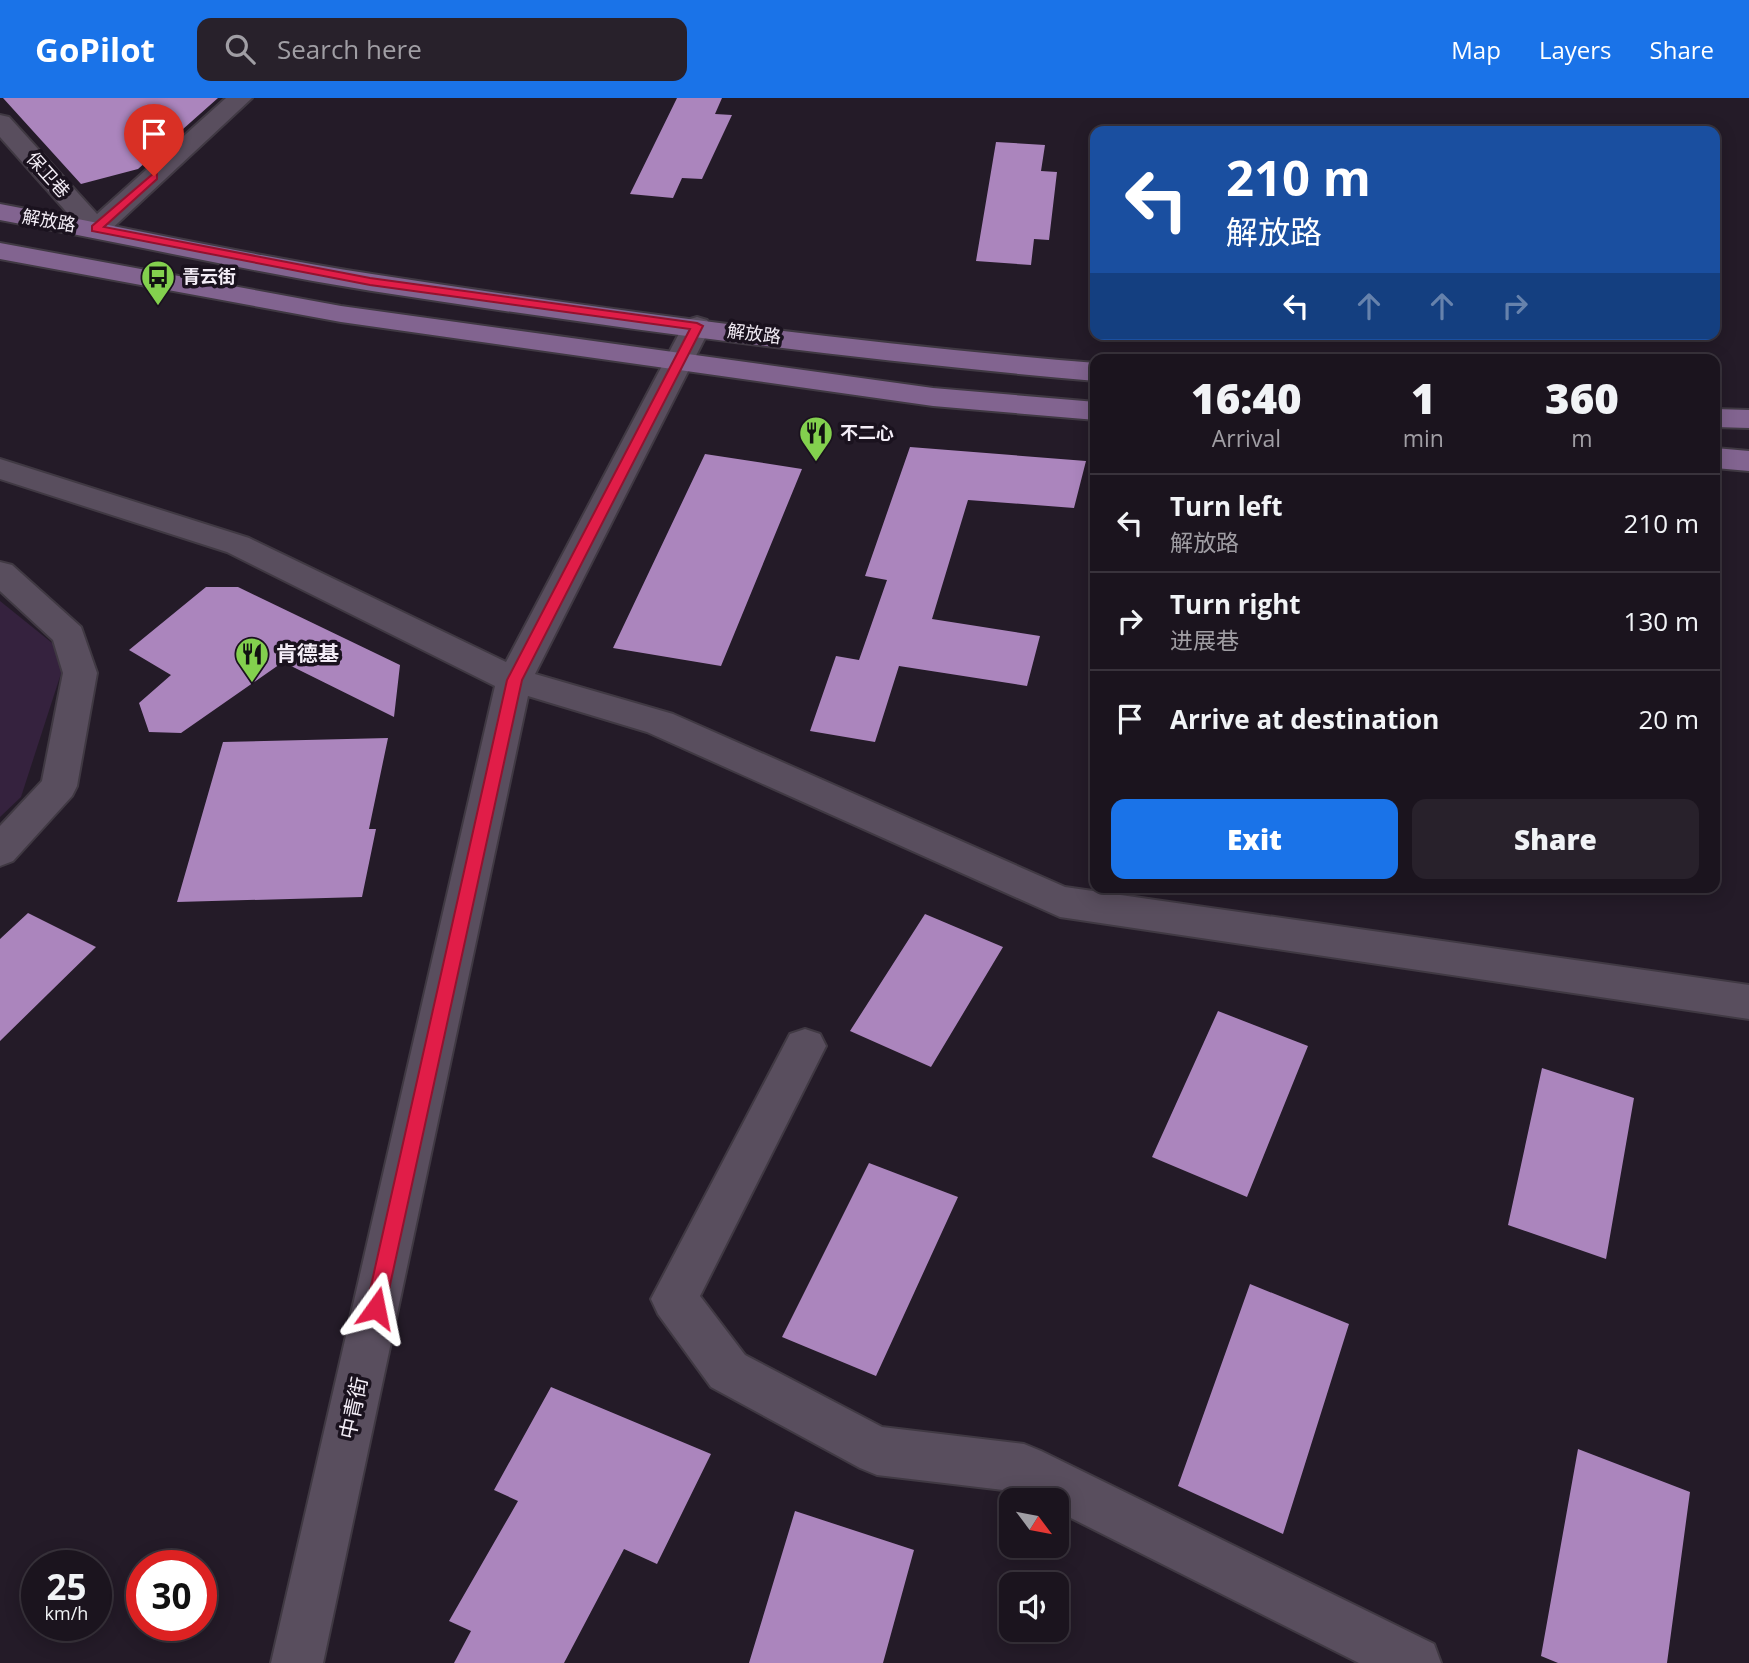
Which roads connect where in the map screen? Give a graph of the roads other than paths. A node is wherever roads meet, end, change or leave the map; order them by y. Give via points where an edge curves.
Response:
1 (240, 98) edge
2 (0, 122) edge
3 (0, 212) edge
4 (96, 229) junction
5 (0, 251) edge
6 (688, 343) junction
7 (1090, 371) edge
8 (1090, 410) edge
9 (1720, 418) edge
10 (1749, 419) edge
11 (1720, 458) edge
12 (1749, 461) edge
13 (0, 469) edge
14 (0, 573) edge
15 (514, 680) junction
16 (0, 851) edge
17 (1749, 1002) edge
18 (805, 1046) dead end
19 (297, 1663) edge
20 (1415, 1663) edge

1 - 4 street
2 - 4 street, 保卫巷
3 - 4 main road, 解放路
4 - 6 main road, 解放路
5 - 6 main road, 解放路 via 341,314
6 - 7 main road, 解放路
6 - 8 main road, 解放路 via 933,397
6 - 15 street, 中青街
9 - 10 main road
11 - 12 main road
13 - 15 street via 238,545
14 - 16 street via 69,635 80,673 60,786
15 - 17 street via 660,723 1060,902
15 - 19 street, 中青街
18 - 20 street via 674,1299 728,1371 877,1451 1024,1468

